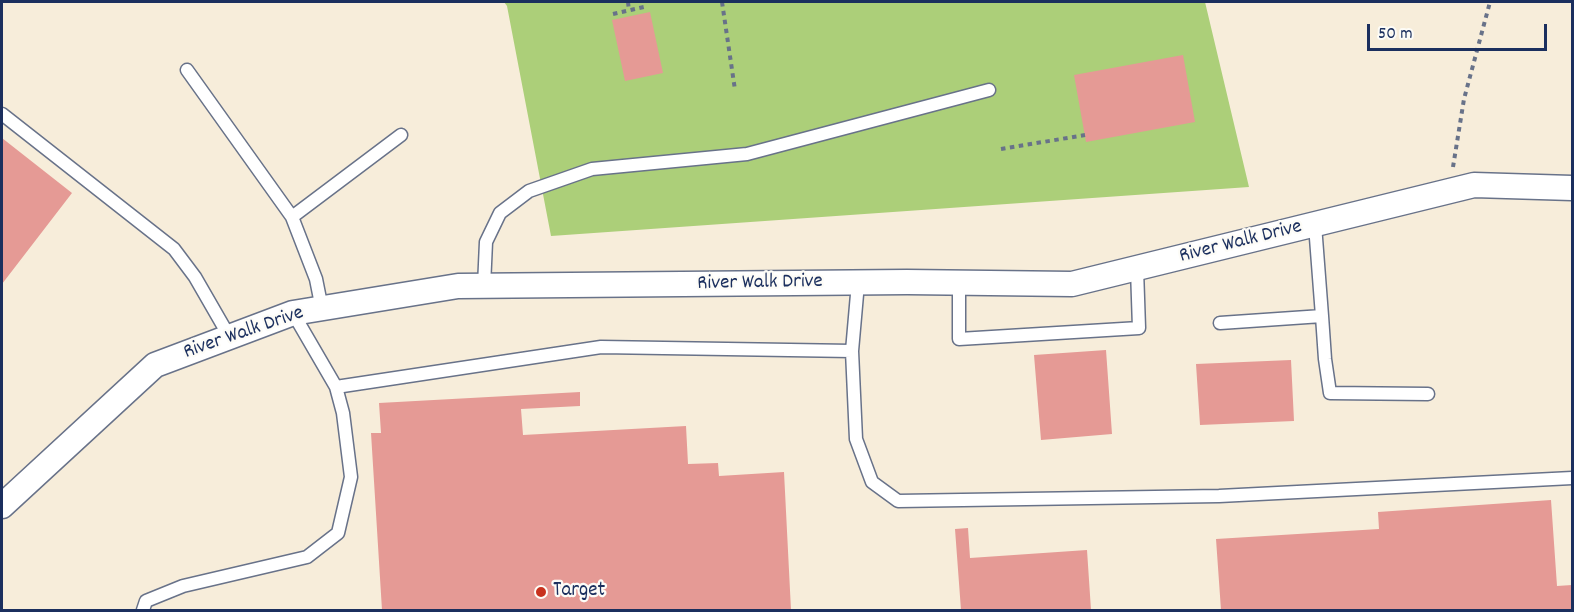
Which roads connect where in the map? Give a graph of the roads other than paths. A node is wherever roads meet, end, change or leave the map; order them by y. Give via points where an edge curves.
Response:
1 (187, 70) dead end
2 (989, 90) dead end
3 (2, 114) edge
4 (401, 135) dead end
5 (1572, 188) edge
6 (292, 217) junction
7 (1315, 225) junction
8 (1137, 268) junction
9 (858, 282) junction
10 (959, 283) junction
11 (483, 286) junction
12 (322, 309) junction
13 (293, 314) junction
14 (1322, 316) junction
15 (1220, 323) dead end
16 (229, 336) junction
17 (852, 351) junction
18 (336, 387) junction
19 (1428, 394) dead end
20 (1572, 478) edge
21 (2, 506) edge
22 (143, 610) edge

1 - 6 lane
2 - 11 lane via 747,154 592,169 529,191 500,213 486,242
3 - 16 lane via 174,249
4 - 6 lane
5 - 7 street, River Walk Drive via 1474,185
6 - 12 lane via 316,279
7 - 8 street, River Walk Drive
7 - 14 lane
8 - 10 street, River Walk Drive via 1072,284
8 - 10 lane via 1139,328 959,339
9 - 10 street, River Walk Drive
9 - 11 street, River Walk Drive
9 - 17 lane
11 - 12 street, River Walk Drive via 458,286
12 - 13 street, River Walk Drive
13 - 16 street, River Walk Drive
13 - 18 lane
14 - 15 lane
14 - 19 lane via 1330,393
16 - 21 street, River Walk Drive via 155,365
17 - 18 lane via 601,347
17 - 20 lane via 856,438 872,482 898,501 1219,496
18 - 22 lane via 351,477 338,533 307,557 183,586 146,601

